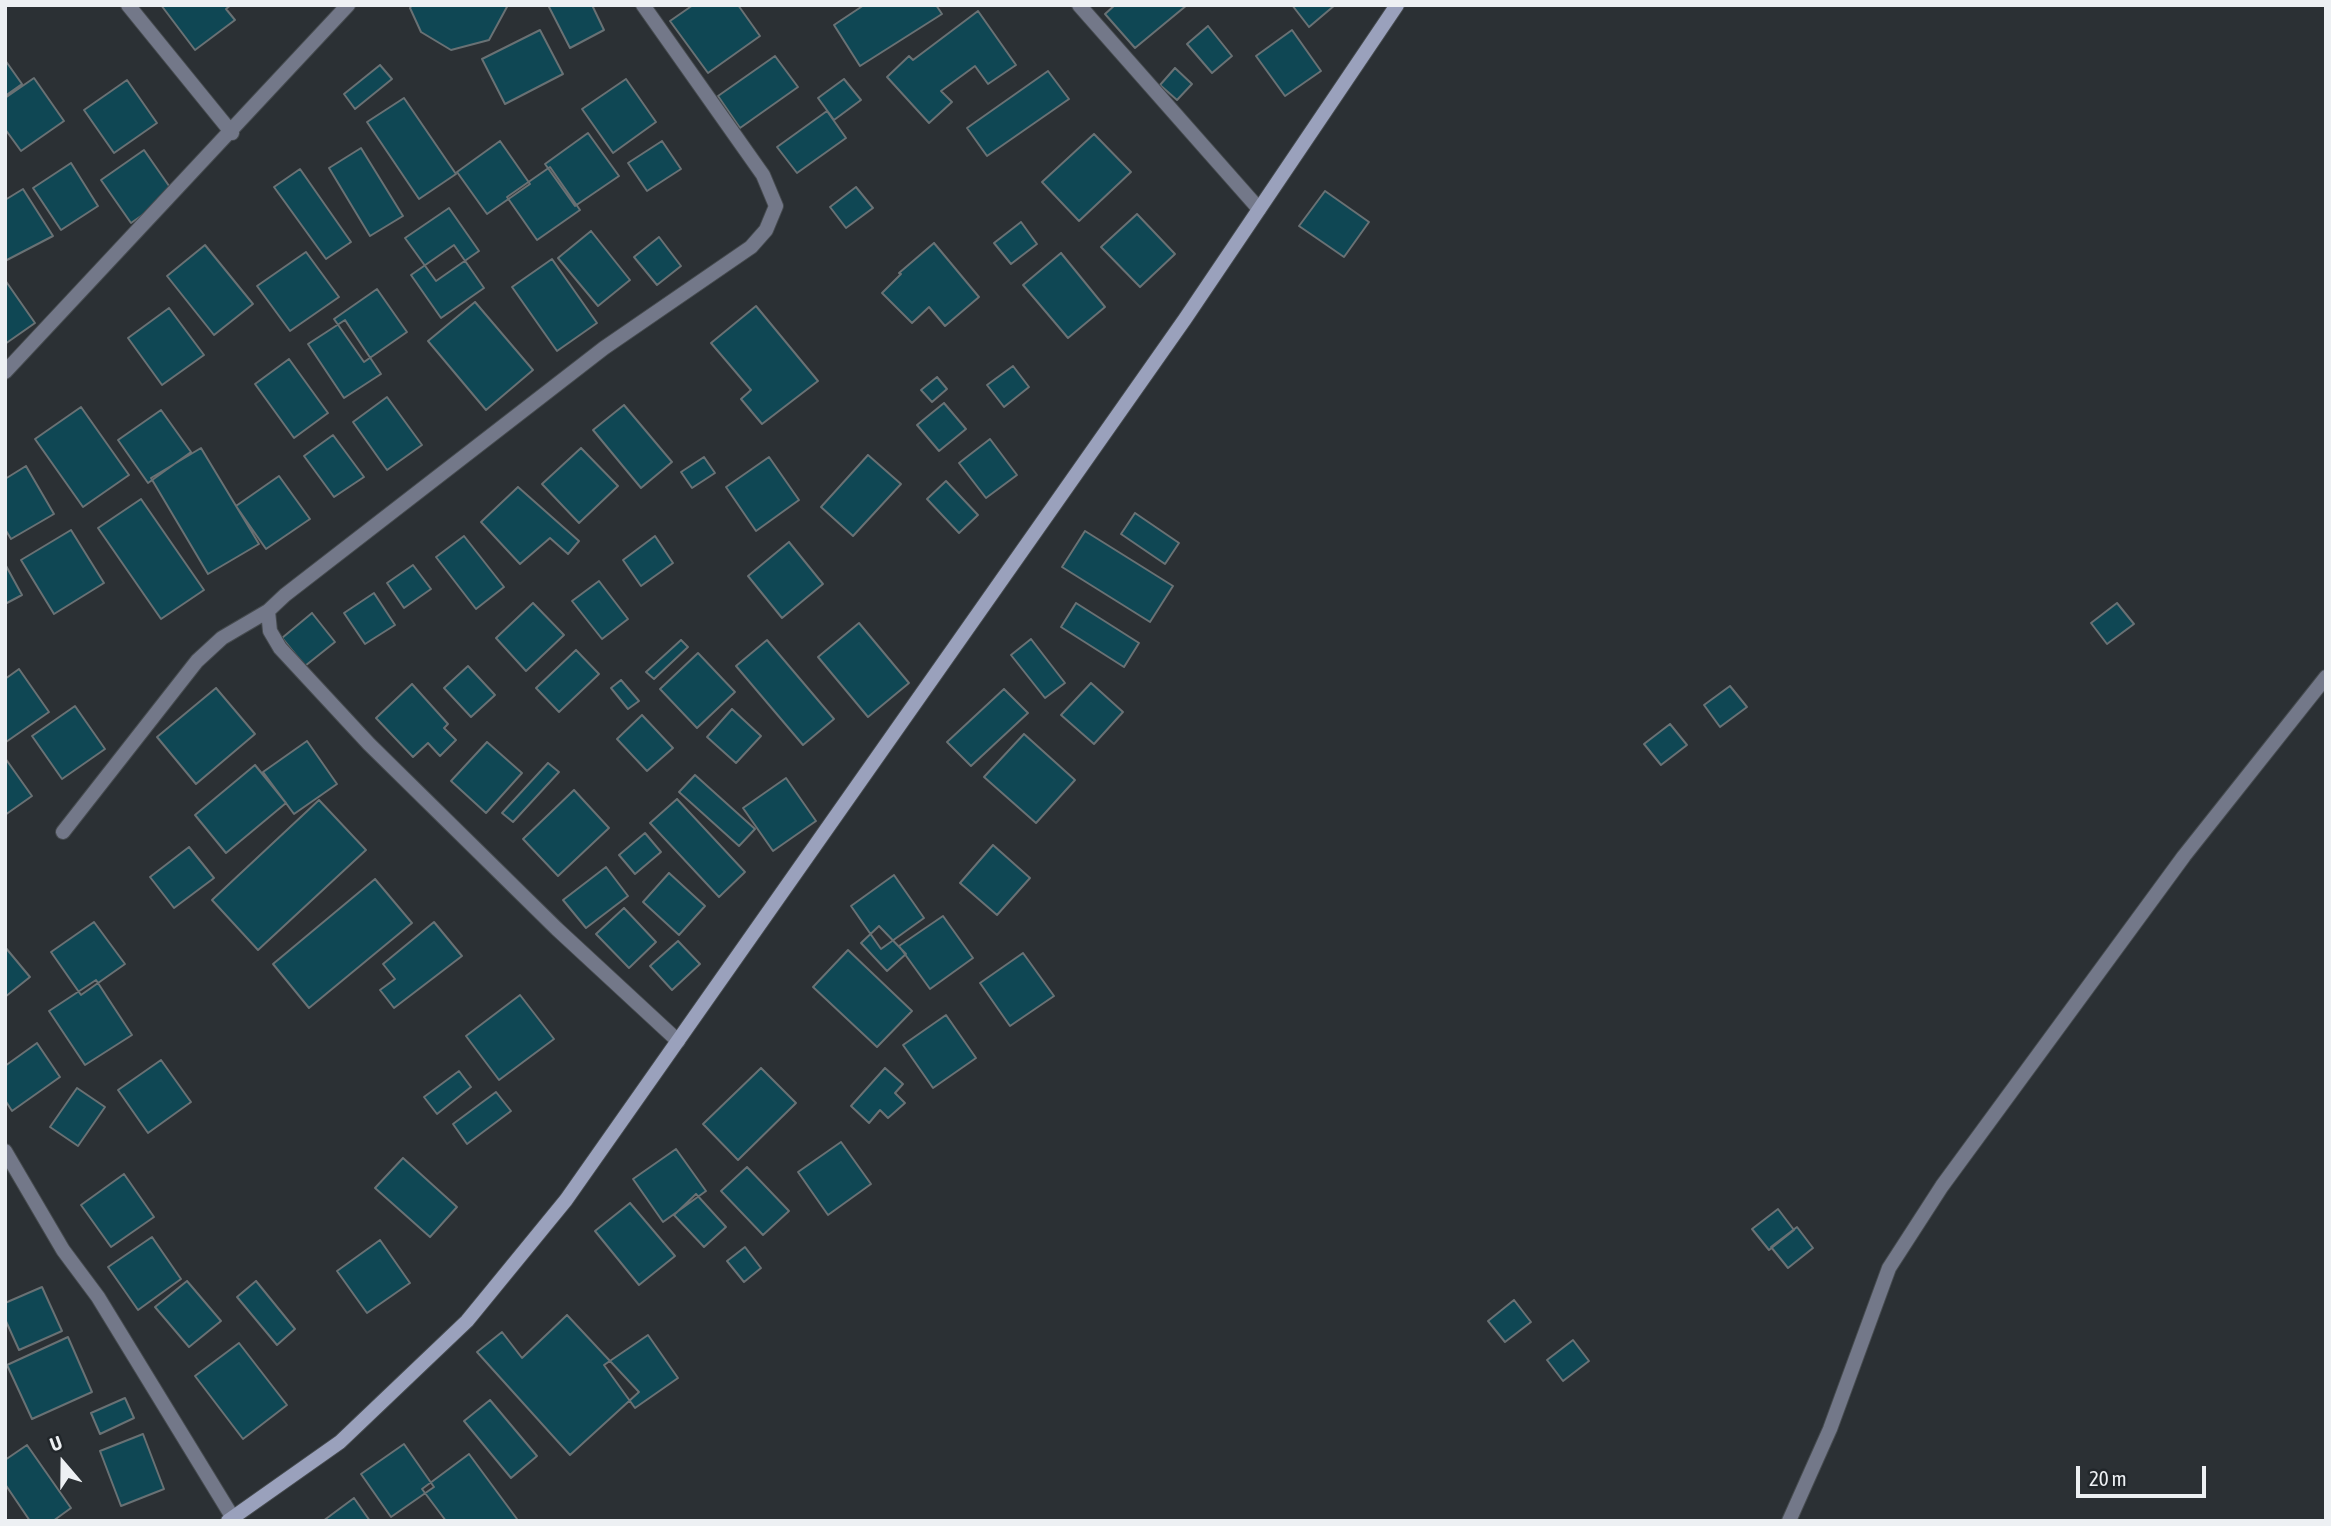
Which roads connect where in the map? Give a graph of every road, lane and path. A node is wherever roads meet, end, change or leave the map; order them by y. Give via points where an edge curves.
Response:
1 (128, 5) edge
2 (348, 5) edge
3 (643, 5) edge
4 (1079, 5) edge
5 (1397, 5) edge
6 (232, 133) junction
7 (1259, 208) junction
8 (5, 372) edge
9 (268, 611) junction
10 (2326, 677) edge
11 (63, 832) dead end
12 (678, 1041) junction
13 (5, 1151) edge
14 (231, 1519) edge
15 (1789, 1521) edge

1 - 6 street
2 - 6 street
3 - 9 street via 763,175 776,205 766,230 751,247 604,348
4 - 7 street
5 - 7 main road
6 - 8 street
7 - 12 main road
9 - 11 street via 222,638 197,661
9 - 12 street via 270,631 279,648 369,744
10 - 15 street via 2184,856 1942,1185 1889,1268 1830,1429
12 - 14 main road via 566,1200 467,1321 340,1442
13 - 14 street

